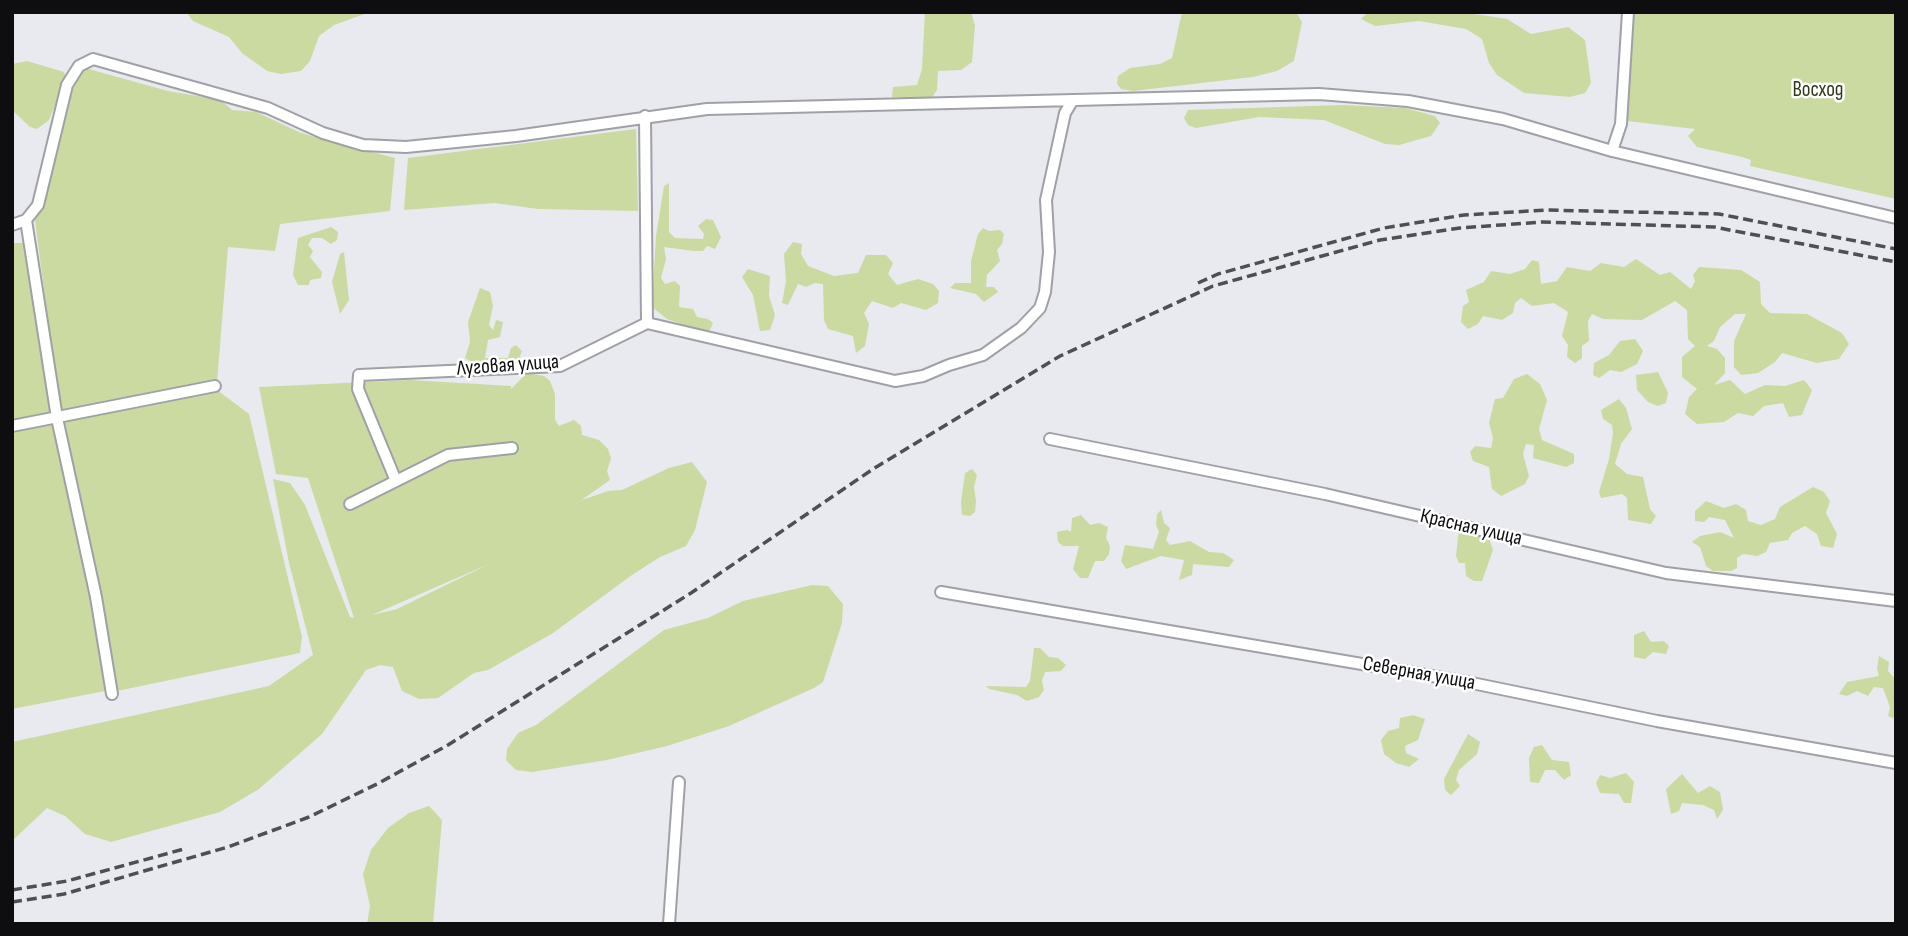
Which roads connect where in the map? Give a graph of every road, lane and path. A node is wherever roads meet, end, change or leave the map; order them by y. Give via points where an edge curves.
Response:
1 (1628, 12) edge
2 (1073, 100) junction
3 (645, 116) junction
4 (1612, 151) junction
5 (1896, 218) edge
6 (26, 220) junction
7 (12, 225) edge
8 (647, 323) junction
9 (215, 386) dead end
10 (57, 418) junction
11 (12, 426) edge
12 (1049, 439) dead end
13 (512, 448) dead end
14 (396, 481) junction
15 (350, 504) dead end
16 (941, 592) dead end
17 (1896, 601) edge
18 (112, 694) dead end
19 (1896, 763) edge
20 (679, 782) dead end
21 (669, 924) edge

1 - 4 street via 1621,124
2 - 3 street via 707,109
2 - 4 street via 1319,94 1408,101 1503,119
2 - 8 street via 1065,113 1046,200 1049,252 1040,308 983,355 895,381
3 - 6 street via 438,145 363,145 268,108 93,59 79,66 67,85 38,205
3 - 8 street
4 - 5 street
6 - 7 street
6 - 10 street
8 - 14 street, Луговая улица via 560,366 359,375 358,389
9 - 10 street
10 - 11 street
10 - 18 street
12 - 17 street, Красная улица via 1325,494 1666,573
13 - 14 street via 448,455
14 - 15 street
16 - 19 street, Северная улица via 1467,682
20 - 21 street

